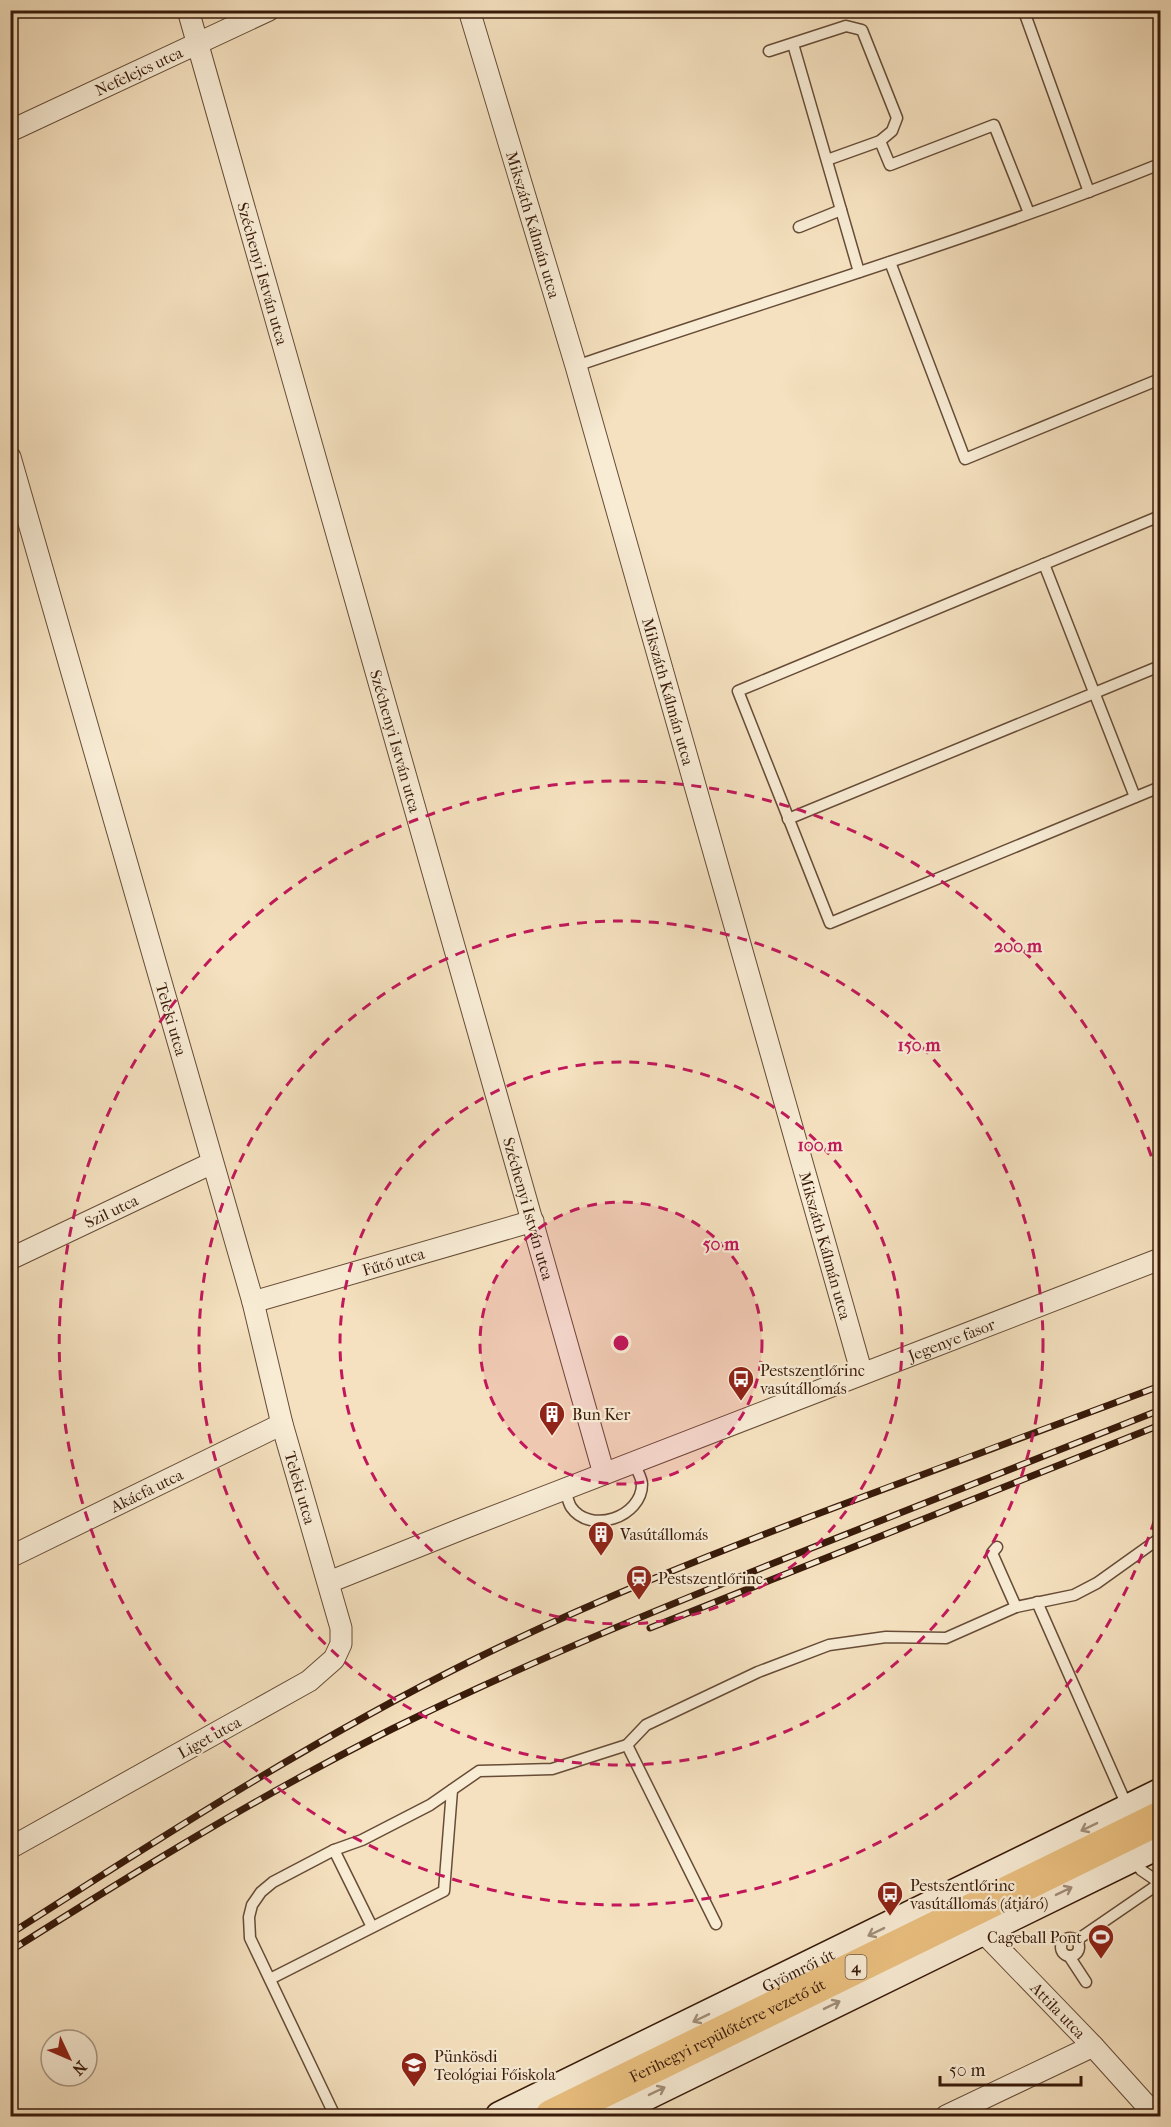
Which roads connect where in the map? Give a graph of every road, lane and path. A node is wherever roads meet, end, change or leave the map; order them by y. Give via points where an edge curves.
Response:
1 (188, 10) edge
2 (269, 10) edge
3 (470, 10) edge
4 (1026, 10) edge
5 (197, 43) junction
6 (793, 44) junction
7 (769, 51) dead end
8 (10, 131) edge
9 (880, 141) junction
10 (827, 160) junction
11 (1161, 164) edge
12 (1089, 192) junction
13 (841, 210) junction
14 (1029, 213) junction
15 (799, 227) dead end
16 (890, 262) junction
17 (859, 272) junction
18 (576, 366) junction
19 (1161, 378) edge
20 (10, 457) edge
21 (1161, 516) edge
22 (1044, 564) junction
23 (1161, 666) edge
24 (1095, 693) junction
25 (1161, 787) edge
26 (1136, 797) junction
27 (788, 819) junction
28 (212, 1163) junction
29 (533, 1221) junction
30 (1161, 1259) edge
31 (10, 1260) edge
32 (253, 1302) junction
33 (862, 1374) junction
34 (282, 1424) junction
35 (634, 1462) junction
36 (604, 1474) junction
37 (565, 1489) junction
38 (1161, 1538) edge
39 (997, 1547) dead end
40 (10, 1557) edge
41 (329, 1582) junction
42 (1037, 1602) junction
43 (1016, 1607) junction
44 (627, 1745) junction
45 (452, 1790) junction
46 (1161, 1793) edge
47 (1128, 1808) junction
48 (1161, 1818) edge
49 (1161, 1844) edge
50 (10, 1848) edge
51 (334, 1850) junction
52 (1133, 1857) junction
53 (1160, 1883) edge
54 (716, 1923) dead end
55 (372, 1927) junction
56 (982, 1931) junction
57 (270, 1980) junction
58 (1086, 1983) dead end
59 (1093, 2046) junction
60 (335, 2116) edge
61 (500, 2116) edge
62 (552, 2116) edge
63 (605, 2116) edge
64 (946, 2116) edge
65 (1156, 2116) edge

1 - 5 street, Széchenyi István utca
2 - 5 street, Nefelejcs utca
3 - 18 street, Mikszáth Kálmán utca
4 - 12 lane
5 - 8 street, Nefelejcs utca
5 - 29 street, Széchenyi István utca
6 - 7 lane
6 - 9 lane via 846,26 862,30 897,118 892,131
6 - 10 lane
9 - 10 lane
9 - 14 lane via 890,165 993,125
10 - 13 lane
11 - 12 lane
12 - 14 lane
13 - 15 lane
13 - 17 lane
14 - 16 lane
16 - 17 lane
16 - 19 lane via 965,459
17 - 18 lane
18 - 33 street, Mikszáth Kálmán utca
20 - 28 street, Teleki utca
21 - 22 lane
22 - 24 lane
22 - 27 lane via 738,691
23 - 24 lane
24 - 26 lane
24 - 27 lane
25 - 26 lane
26 - 27 lane via 830,923
28 - 31 street, Szil utca
28 - 32 street, Teleki utca
29 - 32 street, Fűtő utca
29 - 36 street, Széchenyi István utca
30 - 33 street, Jegenye fasor
32 - 34 street, Teleki utca
33 - 35 street, Jegenye fasor
34 - 40 street, Akácfa utca
34 - 41 street, Teleki utca
35 - 36 street, Jegenye fasor
35 - 37 lane via 642,1484 637,1501 625,1514 604,1521 587,1519 572,1508
36 - 37 street, Jegenye fasor
37 - 41 street, Jegenye fasor
38 - 42 lane via 1087,1589
39 - 43 lane via 992,1553
41 - 50 street, Liget utca via 342,1636 339,1651 321,1673
42 - 43 lane
42 - 47 lane
43 - 44 lane via 946,1638 886,1637 829,1645 758,1672 646,1725
44 - 45 lane via 552,1769 479,1771
44 - 54 lane
45 - 51 lane via 362,1840
45 - 55 lane via 444,1891
46 - 47 street, Gyömrői út
47 -> 61 street, Gyömrői út
48 - 62 main road, Ferihegyi repülőtérre vezető út / 4
49 - 52 street
51 - 55 lane
51 - 57 lane via 273,1882 252,1905 250,1938
52 - 53 lane via 1141,1870
56 -> 52 street
53 - 58 lane via 1077,1940 1078,1952 1069,1956
55 - 57 lane
56 - 59 street, Attila utca
63 -> 56 street
57 - 60 lane
59 - 64 street
59 - 65 street, Attila utca

